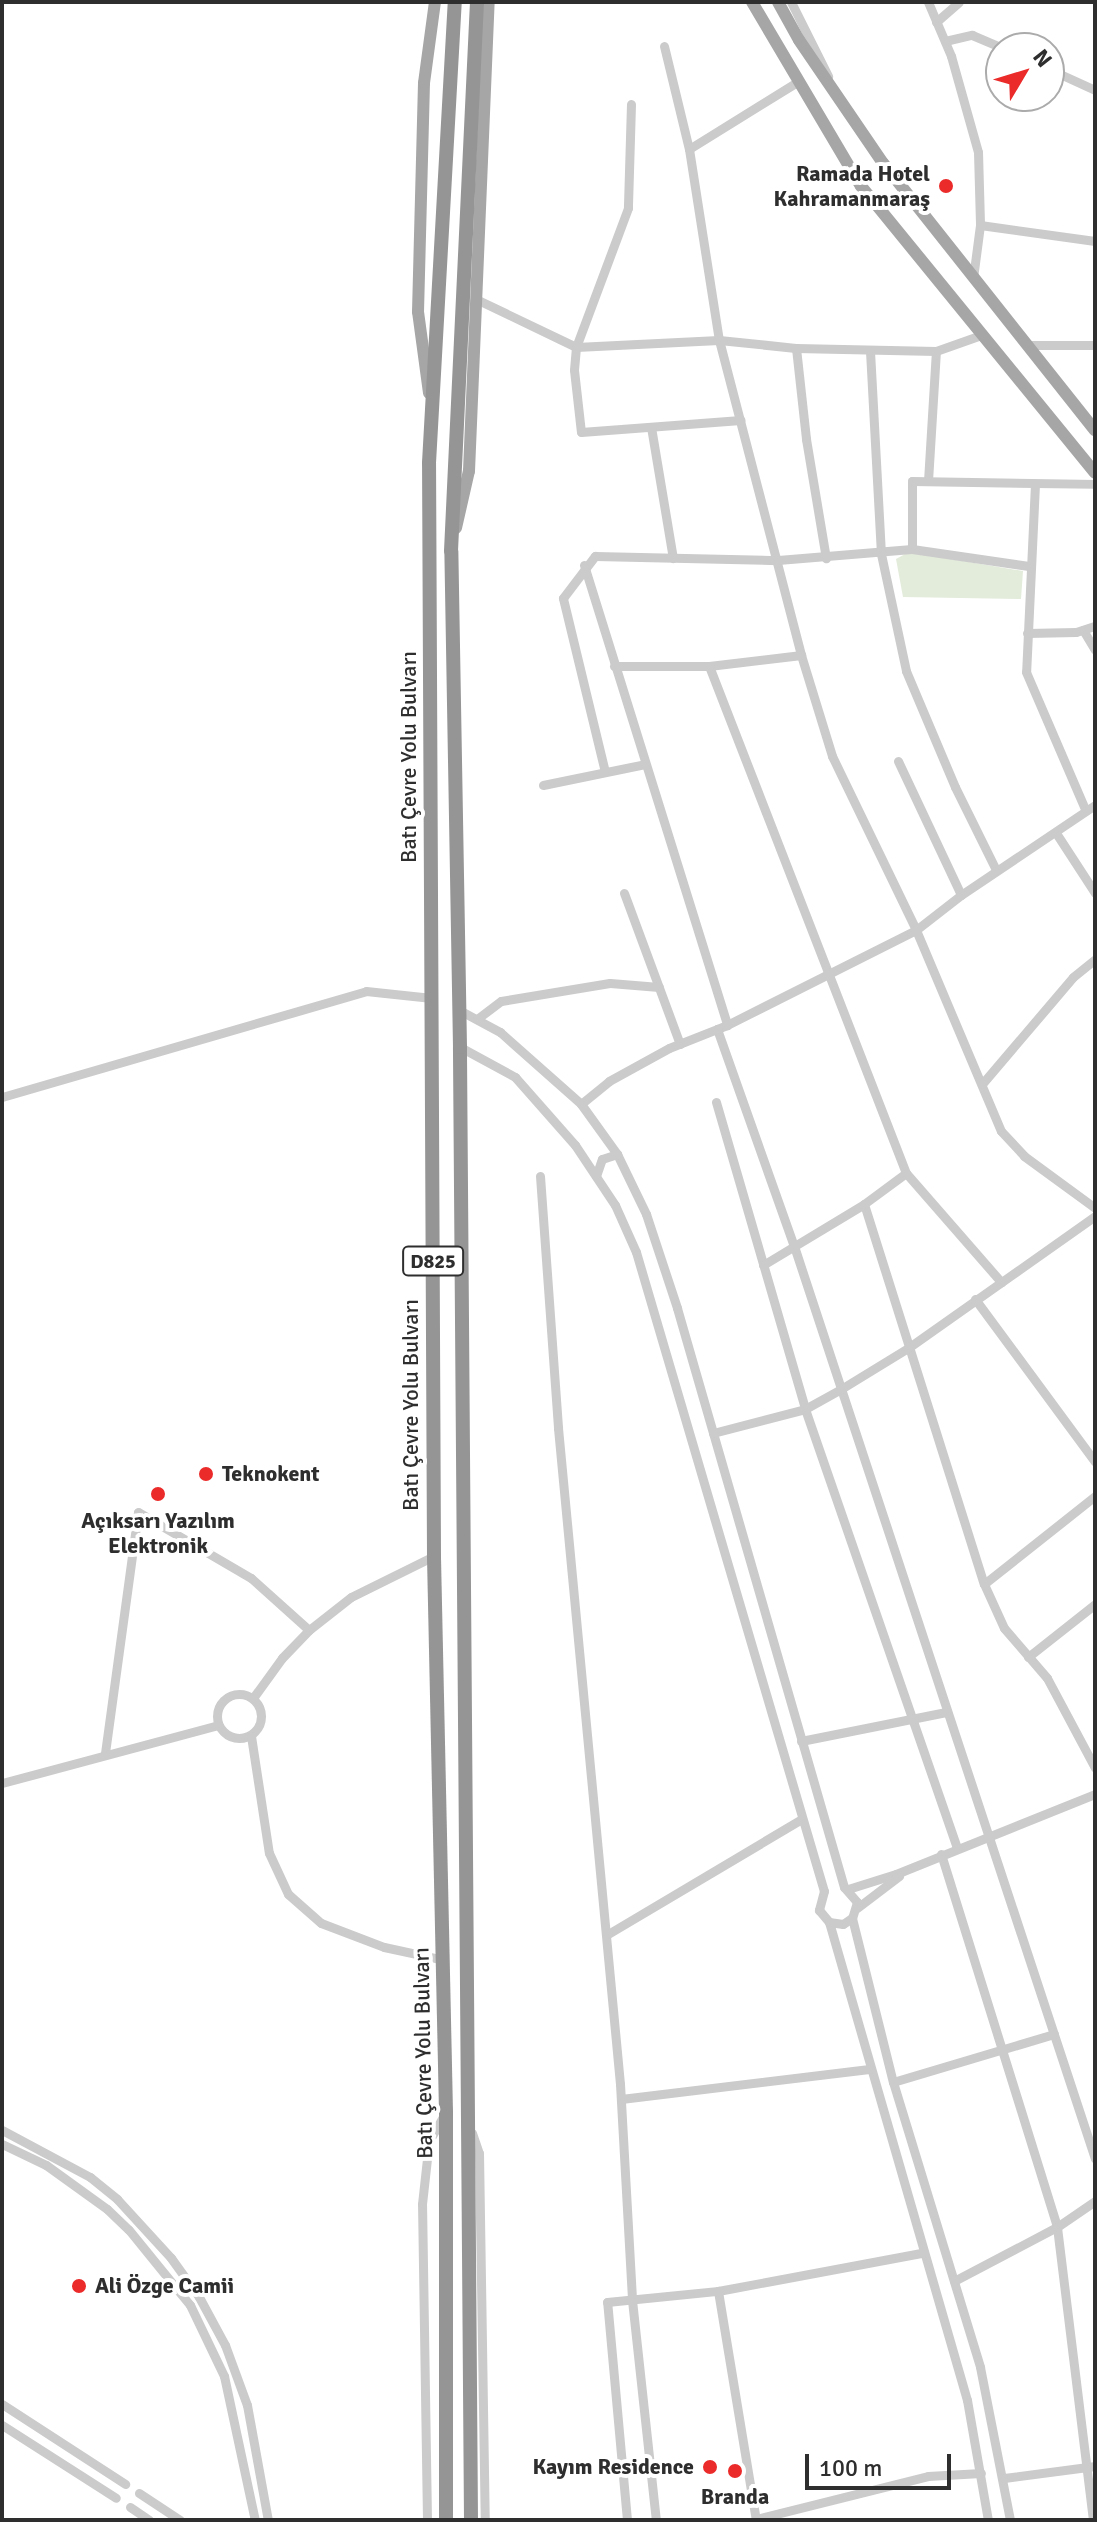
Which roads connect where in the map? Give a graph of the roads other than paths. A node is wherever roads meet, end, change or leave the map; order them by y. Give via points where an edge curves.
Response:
1 (435, 2) edge
2 (455, 2) edge
3 (477, 2) edge
4 (489, 2) edge
5 (752, 2) edge
6 (778, 2) edge
7 (791, 2) edge
8 (928, 2) edge
9 (959, 2) edge
10 (936, 22) junction
11 (945, 41) junction
12 (985, 41) edge
13 (664, 46) dead end
14 (1065, 76) edge
15 (797, 82) junction
16 (1095, 90) edge
17 (836, 94) junction
18 (631, 104) dead end
19 (689, 149) junction
20 (980, 225) junction
21 (1095, 241) edge
22 (973, 279) junction
23 (478, 300) junction
24 (981, 335) junction
25 (719, 340) junction
26 (1026, 345) junction
27 (1095, 345) edge
28 (576, 347) junction
29 (796, 348) junction
30 (870, 351) junction
31 (936, 351) junction
32 (741, 420) junction
33 (651, 427) junction
34 (1094, 427) edge
35 (433, 429) junction
36 (1095, 473) edge
37 (928, 481) junction
38 (1035, 484) junction
39 (1095, 484) edge
40 (912, 549) junction
41 (451, 551) junction
42 (881, 554) junction
43 (673, 558) junction
44 (826, 558) junction
45 (778, 560) junction
46 (584, 565) junction
47 (1029, 566) junction
48 (1095, 626) edge
49 (1083, 630) junction
50 (1027, 633) junction
51 (1095, 650) edge
52 (801, 655) junction
53 (614, 666) junction
54 (709, 666) junction
55 (898, 761) dead end
56 (645, 764) junction
57 (605, 772) junction
58 (543, 785) dead end
59 (1090, 808) edge
60 (1056, 833) junction
61 (996, 870) junction
62 (624, 893) dead end
63 (1095, 893) edge
64 (961, 895) junction
65 (916, 930) junction
66 (1095, 959) edge
67 (828, 976) junction
68 (659, 987) junction
69 (432, 998) junction
70 (459, 1010) junction
71 (477, 1019) junction
72 (722, 1027) junction
73 (680, 1044) junction
74 (460, 1047) junction
75 (982, 1084) junction
76 (2, 1097) edge
77 (716, 1102) dead end
78 (581, 1104) junction
79 (617, 1154) junction
80 (906, 1173) junction
81 (540, 1176) dead end
82 (596, 1176) junction
83 (864, 1204) junction
84 (1095, 1208) edge
85 (1095, 1216) edge
86 (794, 1246) junction
87 (763, 1265) junction
88 (1001, 1282) junction
89 (975, 1299) junction
90 (908, 1348) junction
91 (841, 1389) junction
92 (805, 1409) junction
93 (713, 1433) junction
94 (1095, 1462) edge
95 (1095, 1496) edge
96 (434, 1556) junction
97 (984, 1584) junction
98 (1095, 1604) edge
99 (309, 1630) junction
100 (1028, 1657) junction
101 (253, 1698) junction
102 (946, 1712) junction
103 (913, 1718) junction
104 (218, 1725) junction
105 (251, 1736) junction
106 (801, 1741) junction
107 (105, 1753) junction
108 (1095, 1768) edge
109 (2, 1783) edge
110 (1095, 1794) edge
111 (800, 1820) junction
112 (987, 1834) junction
113 (957, 1847) junction
114 (941, 1854) junction
115 (907, 1869) junction
116 (846, 1888) junction
117 (824, 1891) junction
118 (857, 1908) junction
119 (852, 1918) junction
120 (829, 1922) junction
121 (608, 1934) junction
122 (444, 1960) junction
123 (1054, 2034) junction
124 (1001, 2047) junction
125 (869, 2069) junction
126 (893, 2082) junction
127 (621, 2099) junction
128 (446, 2112) junction
129 (471, 2128) junction
130 (2, 2130) edge
131 (2, 2144) edge
132 (1094, 2152) edge
133 (1095, 2201) edge
134 (1057, 2227) junction
135 (922, 2253) junction
136 (954, 2281) junction
137 (718, 2291) junction
138 (632, 2300) junction
139 (2, 2404) edge
140 (2, 2425) edge
141 (1091, 2466) edge
142 (981, 2473) junction
143 (1004, 2478) junction
144 (125, 2484) dead end
145 (139, 2493) dead end
146 (116, 2498) dead end
147 (130, 2507) dead end
148 (756, 2519) edge
149 (149, 2520) edge
150 (180, 2520) edge
151 (255, 2520) edge
152 (268, 2520) edge
153 (427, 2520) edge
154 (446, 2520) edge
155 (471, 2520) edge
156 (485, 2520) edge
157 (627, 2520) edge
158 (656, 2520) edge
159 (988, 2520) edge
160 (1010, 2520) edge
161 (1093, 2520) edge

1 - 35 main road via 424,83 418,312
2 - 35 highway, Batı Çevre Yolu Bulvarı / D825
3 - 41 highway, Batı Çevre Yolu Bulvarı / D825
4 - 23 main road
5 - 15 main road
6 - 17 main road
7 - 17 street
8 - 10 street
9 - 10 street
10 - 11 street
11 - 12 street via 972,35
11 - 20 street via 978,152
13 - 19 street
14 - 16 street
15 - 19 street
15 - 24 main road via 861,186
17 - 22 main road
18 - 28 street via 628,208
19 - 25 street
20 - 21 street
20 - 22 street
22 - 26 main road
23 - 28 street
23 - 41 main road via 469,471
24 - 31 street
24 - 36 main road
25 - 28 street
25 - 29 street
25 - 32 street
26 - 27 street
26 - 34 main road
28 - 33 street via 581,432
29 - 30 street
29 - 44 street
30 - 31 street
30 - 42 street
31 - 37 street
32 - 33 street
32 - 45 street
33 - 43 street
35 - 69 highway, Batı Çevre Yolu Bulvarı / D825
37 - 38 street
37 - 40 street via 912,481
38 - 39 street
38 - 47 street
40 - 42 street
40 - 47 street
41 - 70 highway, Batı Çevre Yolu Bulvarı / D825
42 - 44 street
42 - 61 street via 906,671
43 - 45 street
43 - 46 street via 595,556
44 - 45 street
45 - 52 street
46 - 53 street
46 - 57 street via 563,598
47 - 50 street
48 - 49 street
49 - 50 street
49 - 51 street
50 - 59 street via 1026,672
52 - 54 street
52 - 65 street via 832,756
53 - 54 street
53 - 56 street
54 - 67 street
55 - 64 street
56 - 57 street
56 - 72 street
57 - 58 street
59 - 60 street
60 - 61 street
60 - 63 street
61 - 64 street
62 - 68 street
64 - 65 street
65 - 67 street
65 - 75 street
66 - 75 street via 1073,977
67 - 72 street
67 - 80 street
68 - 71 street via 610,983 501,1001
68 - 73 street
69 - 76 street via 366,991
69 - 96 highway, Batı Çevre Yolu Bulvarı / D825
70 - 71 street
70 - 74 highway, Batı Çevre Yolu Bulvarı / D825
71 - 78 street via 500,1032
72 - 73 street
72 - 86 street
73 - 78 street via 609,1081
74 - 82 street via 515,1077
74 - 129 highway, Batı Çevre Yolu Bulvarı / D825
75 - 84 street via 1001,1131 1024,1156
77 - 87 street
78 - 79 street
79 - 82 street via 602,1159
79 - 93 street via 646,1214
80 - 83 street
80 - 88 street
81 - 121 street via 558,1428
82 - 111 street via 615,1205 641,1267
83 - 86 street
83 - 90 street
85 - 88 street
86 - 87 street
86 - 91 street
87 - 92 street
88 - 89 street
89 - 90 street
89 - 94 street
90 - 91 street
90 - 97 street
91 - 92 street
91 - 102 street
92 - 93 street
92 - 103 street
93 - 106 street
95 - 97 street
96 - 99 street via 351,1597
96 - 122 highway, Batı Çevre Yolu Bulvarı / D825
97 - 100 street via 1004,1628
98 - 100 street
99 - 101 street
99 - 107 street via 251,1578 138,1512
100 - 108 street via 1047,1678
101 - 104 street via 240,1693 226,1697 217,1709
101 - 105 street via 262,1718
102 - 103 street
102 - 112 street
103 - 106 street
103 - 113 street
104 - 105 street via 236,1739
104 - 107 street
105 - 122 street via 269,1853 288,1894 321,1923 384,1947
106 - 116 street
107 - 109 street
110 - 112 street
111 - 117 street
111 - 121 street
112 - 113 street
112 - 123 street
113 - 114 street
114 - 115 street
114 - 124 street
115 - 116 street
115 - 118 street
116 - 117 street
116 - 118 street
117 - 120 street via 819,1910
118 - 119 street
119 - 120 street via 843,1924
119 - 126 street
120 - 125 street
121 - 127 street
122 - 128 highway, Batı Çevre Yolu Bulvarı / D825
123 - 124 street
123 - 132 street
124 - 126 street
124 - 134 street
125 - 127 street
125 - 135 street
126 - 136 street
127 - 138 street
128 - 153 street via 429,2141 422,2204
128 - 154 highway, Batı Çevre Yolu Bulvarı / D825
129 - 155 highway, Batı Çevre Yolu Bulvarı / D825
129 - 156 street via 479,2153
130 - 152 street via 56,2157 117,2199 199,2297 225,2345 247,2405
131 - 151 street via 46,2165 107,2209 190,2305 227,2387
133 - 134 street
134 - 136 street
134 - 141 street
135 - 137 street
135 - 142 street via 967,2400
136 - 143 street via 980,2367
137 - 138 street
137 - 148 street
138 - 157 street via 607,2302
138 - 158 street
139 - 144 street
140 - 146 street
141 - 143 street
141 - 161 street
142 - 148 street via 928,2476
142 - 159 street
143 - 160 street
145 - 150 street
147 - 149 street

